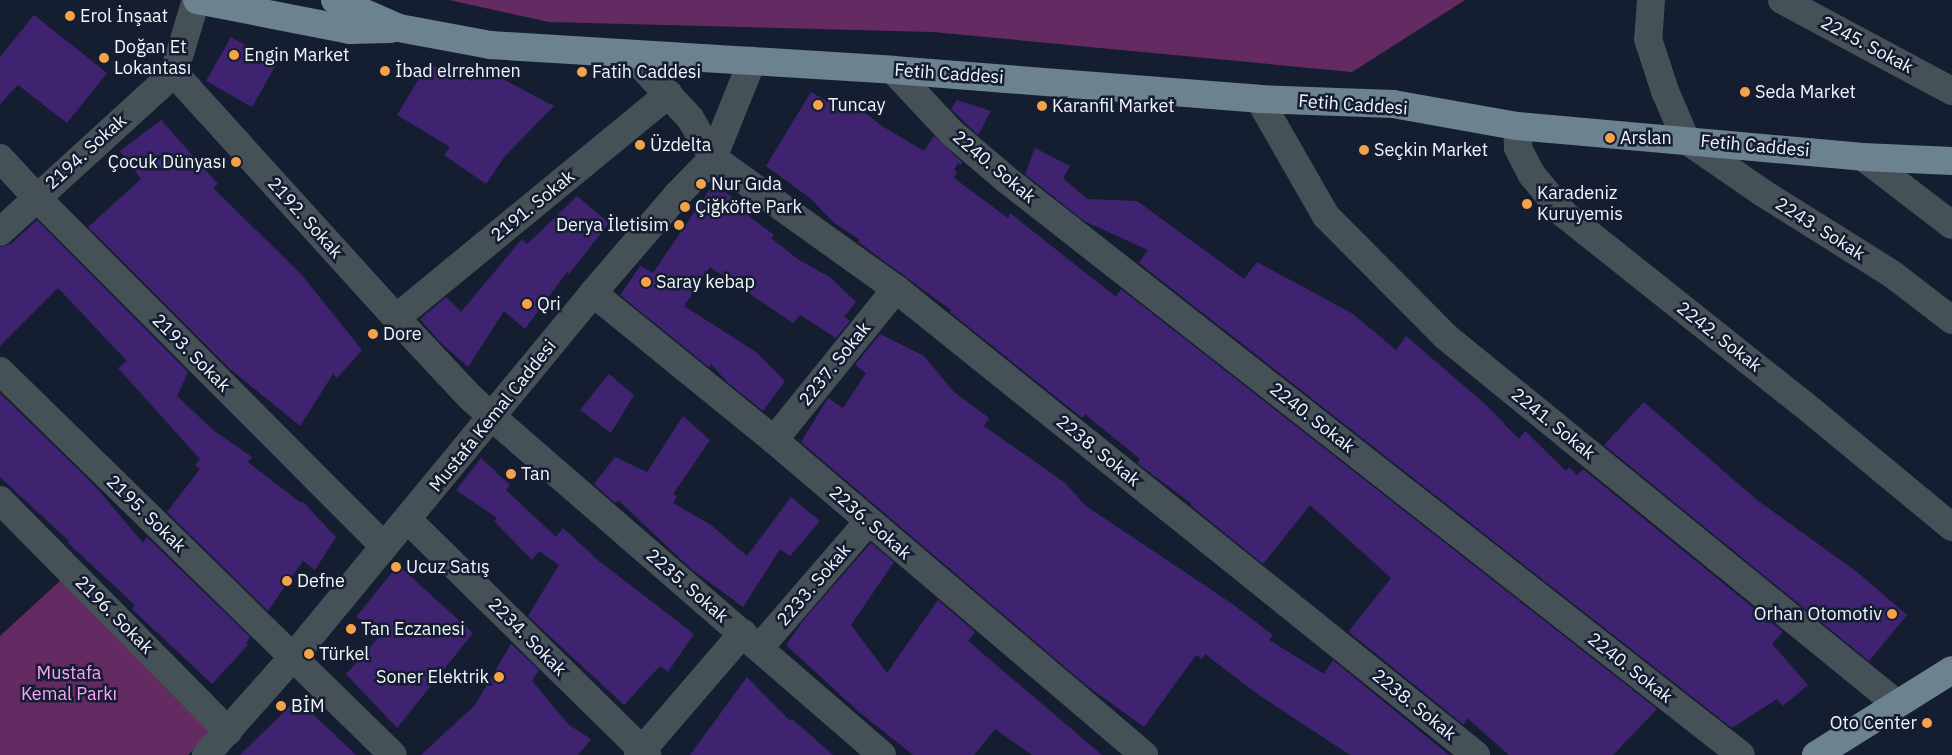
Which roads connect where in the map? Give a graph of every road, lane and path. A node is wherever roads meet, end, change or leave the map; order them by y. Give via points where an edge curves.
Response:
1 (197, 0) edge
2 (335, 0) edge
3 (1651, 0) edge
4 (236, 3) edge
5 (1799, 4) edge
6 (399, 28) junction
7 (636, 55) junction
8 (752, 61) junction
9 (894, 70) junction
10 (174, 73) junction
11 (1952, 91) edge
12 (669, 94) junction
13 (1259, 99) junction
14 (1518, 126) junction
15 (1686, 140) junction
16 (1863, 157) junction
17 (0, 158) edge
18 (712, 158) junction
19 (1952, 162) edge
20 (36, 197) junction
21 (1952, 224) edge
22 (0, 232) edge
23 (896, 289) junction
24 (594, 293) junction
25 (396, 318) junction
26 (1952, 320) edge
27 (0, 370) edge
28 (492, 417) junction
29 (774, 440) junction
30 (0, 500) edge
31 (408, 519) junction
32 (868, 522) junction
33 (1952, 527) edge
34 (384, 546) junction
35 (751, 640) junction
36 (293, 657) junction
37 (1952, 670) edge
38 (1897, 704) junction
39 (228, 730) junction
40 (643, 753) edge
41 (206, 755) edge
42 (393, 755) edge
43 (882, 755) edge
44 (1144, 755) edge
45 (1476, 755) edge
46 (1741, 755) edge
47 (1816, 755) edge

1 - 4 main road
1 - 10 street
2 - 6 main road
3 - 15 street via 1648,39
4 - 6 main road via 350,30
5 - 11 street, 2245. Sokak
6 - 7 main road, Fetih Caddesi via 490,45
7 - 8 main road, Fetih Caddesi
7 - 12 street via 644,69
8 - 9 main road, Fetih Caddesi
8 - 18 street, Mustafa Kemal Caddesi
9 - 13 main road, Fetih Caddesi
9 - 46 street, 2240. Sokak via 952,133 1008,180
10 - 20 street, 2194. Sokak
10 - 25 street, 2192. Sokak
12 - 18 street via 690,118
12 - 25 street, 2191. Sokak
13 - 14 main road, Fetih Caddesi via 1393,104
13 - 38 street, 2241. Sokak via 1326,216 1446,336
14 - 15 main road, Fetih Caddesi
14 - 33 street, 2242. Sokak via 1518,148 1532,175 1564,214
15 - 16 main road, Fetih Caddesi
15 - 26 street, 2243. Sokak via 1892,274
16 - 19 main road, Fetih Caddesi
16 - 21 street
17 - 20 street, 2193. Sokak
18 - 23 street, 2238. Sokak
18 - 24 street, Mustafa Kemal Caddesi
20 - 22 street, 2194. Sokak
20 - 34 street, 2193. Sokak
23 - 29 street, 2237. Sokak
23 - 45 street, 2238. Sokak
24 - 28 street, Mustafa Kemal Caddesi
24 - 29 street, 2236. Sokak
25 - 28 street, 2192. Sokak
27 - 36 street, 2195. Sokak
28 - 31 street, Mustafa Kemal Caddesi
28 - 35 street, 2235. Sokak
29 - 32 street, 2236. Sokak
30 - 39 street, 2196. Sokak
31 - 34 street, Mustafa Kemal Caddesi
31 - 40 street, 2234. Sokak
32 - 35 street, 2233. Sokak
32 - 44 street, 2236. Sokak
34 - 36 street, Mustafa Kemal Caddesi
35 - 40 street, 2233. Sokak
35 - 43 street, 2235. Sokak
36 - 39 street, Mustafa Kemal Caddesi
36 - 42 street, 2195. Sokak
37 - 38 main road
38 - 47 main road
39 - 41 street, Mustafa Kemal Caddesi

